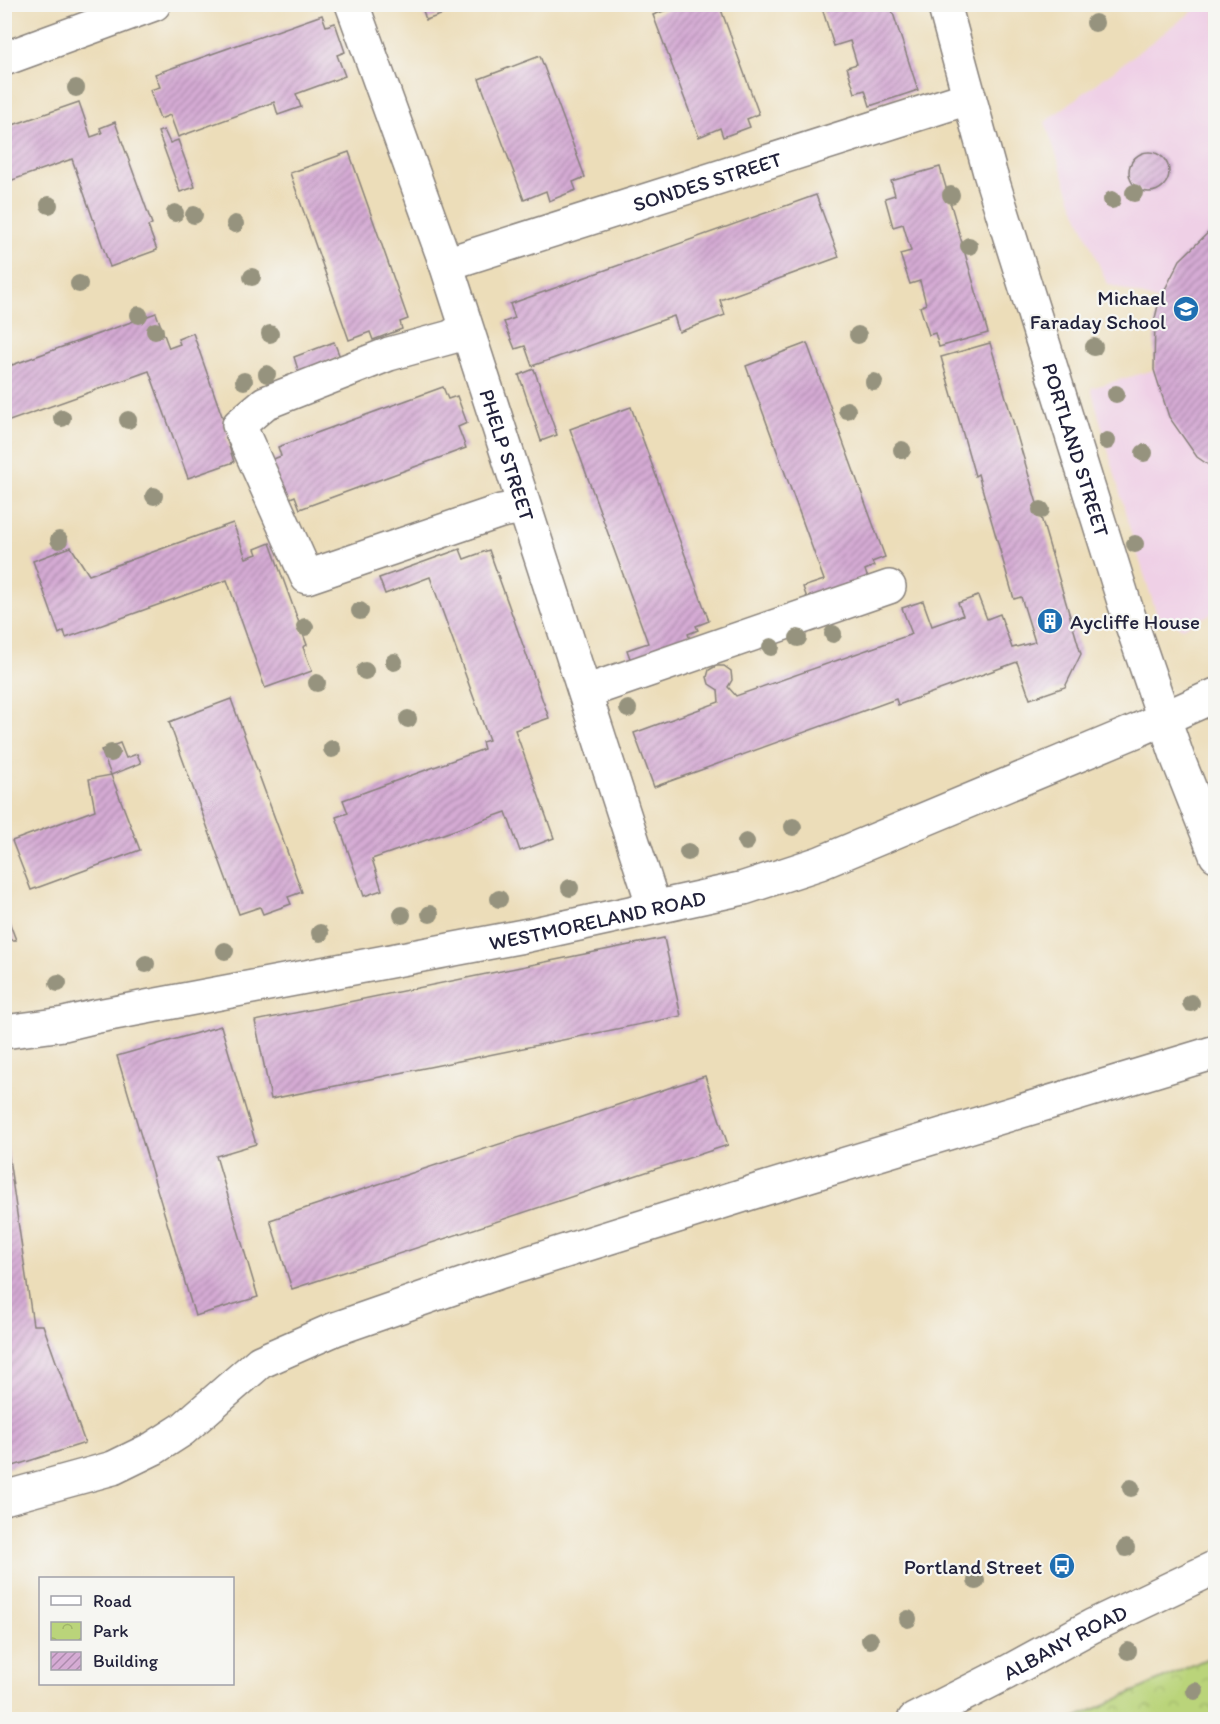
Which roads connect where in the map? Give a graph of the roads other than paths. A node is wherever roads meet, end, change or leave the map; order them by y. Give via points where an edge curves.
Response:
1 (154, 4) edge
2 (352, 4) edge
3 (944, 4) edge
4 (4, 59) edge
5 (968, 98) junction
6 (446, 264) junction
7 (465, 328) junction
8 (524, 507) junction
9 (889, 587) dead end
10 (585, 693) junction
11 (1215, 695) edge
12 (1164, 719) junction
13 (1215, 855) edge
14 (654, 907) junction
15 (4, 1032) edge
16 (1215, 1052) edge
17 (4, 1498) edge
18 (1215, 1567) edge
19 (914, 1719) edge

1 - 4 street
2 - 6 street, PHELP STREET
3 - 5 street, PORTLAND STREET
5 - 6 street, SONDES STREET
5 - 12 street, PORTLAND STREET
6 - 7 street, PHELP STREET
7 - 8 street, PHELP STREET
7 - 8 street via 452,337 389,354 265,403 239,425 307,577 501,511
8 - 10 street, PHELP STREET
9 - 10 street
10 - 14 street, PHELP STREET
11 - 12 street, WESTMORELAND ROAD
12 - 13 street, PORTLAND STREET
12 - 14 street, WESTMORELAND ROAD via 820,863 744,888
14 - 15 street, WESTMORELAND ROAD via 64,1024
16 - 17 street via 635,1229 335,1329 260,1362 182,1430 154,1448 113,1468
18 - 19 street, ALBANY ROAD

